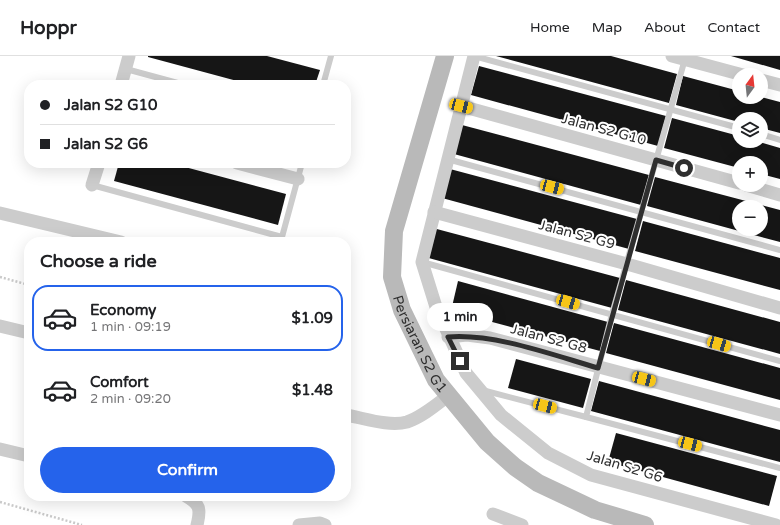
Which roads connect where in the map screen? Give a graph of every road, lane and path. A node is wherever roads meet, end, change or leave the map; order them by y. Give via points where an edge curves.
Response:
1 (129, 56) edge
2 (331, 56) edge
3 (445, 56) edge
4 (474, 56) edge
5 (672, 56) edge
6 (685, 58) edge
7 (126, 70) junction
8 (732, 72) edge
9 (123, 80) edge
10 (165, 80) edge
11 (324, 80) edge
12 (768, 82) edge
13 (780, 85) edge
14 (461, 106) junction
15 (671, 110) junction
16 (732, 126) edge
17 (768, 136) edge
18 (780, 140) edge
19 (447, 159) junction
20 (656, 160) junction
21 (97, 168) edge
22 (257, 168) edge
23 (301, 168) edge
24 (298, 179) junction
25 (732, 181) edge
26 (92, 185) joint
27 (768, 191) edge
28 (780, 195) edge
29 (434, 212) junction
30 (642, 212) junction
31 (0, 213) edge
32 (101, 237) edge
33 (780, 250) edge
34 (422, 262) junction
35 (627, 264) junction
36 (0, 277) edge
37 (24, 284) edge
38 (780, 308) edge
39 (612, 314) junction
40 (0, 326) edge
41 (24, 332) edge
42 (448, 337) junction
43 (780, 361) edge
44 (598, 368) junction
45 (477, 388) junction
46 (449, 395) junction
47 (780, 415) edge
48 (351, 416) edge
49 (586, 417) junction
50 (0, 449) edge
51 (24, 455) edge
52 (780, 468) edge
53 (194, 501) edge
54 (0, 502) edge
55 (493, 514) dead end
56 (635, 524) edge
57 (82, 525) edge
58 (197, 525) edge
59 (299, 525) edge
60 (325, 525) edge
61 (522, 525) edge
62 (776, 525) edge

1 - 7 street
2 - 11 lane
3 - 46 street, Persiaran S2 G1 via 394,231 392,278 402,310 416,340 436,380
4 - 14 street
4 - 15 lane
5 - 6 street
6 - 8 street
6 - 15 lane
7 - 9 street
7 - 10 lane
12 - 13 street
14 - 19 street
14 - 20 street, Jalan S2 G10
15 - 16 lane
15 - 20 lane
17 - 18 lane
19 - 29 street
19 - 30 lane
20 - 25 street, Jalan S2 G10
20 - 30 lane
21 - 26 street
22 - 24 street
23 - 24 lane
24 - 26 lane via 282,237
27 - 28 street
29 - 34 street
29 - 35 street, Jalan S2 G9
30 - 33 lane
30 - 35 lane
31 - 32 street
34 - 39 lane
34 - 42 street, Jalan S2 G6
35 - 38 street, Jalan S2 G9
35 - 39 lane
36 - 37 path
39 - 43 lane
39 - 44 lane
40 - 41 street
42 - 44 street, Jalan S2 G8 via 468,335 490,338
42 - 45 street, Jalan S2 G6 via 466,373
44 - 47 street, Jalan S2 G8
44 - 49 lane
45 - 49 lane
45 - 62 street, Jalan S2 G6 via 500,415 548,454 591,475
46 - 48 street via 427,412 407,422 389,423
46 - 56 street, Persiaran S2 G1 via 487,442 538,483 595,510
49 - 52 lane
50 - 51 street
53 - 58 street via 200,510
54 - 57 path
55 - 61 street
59 - 60 street

